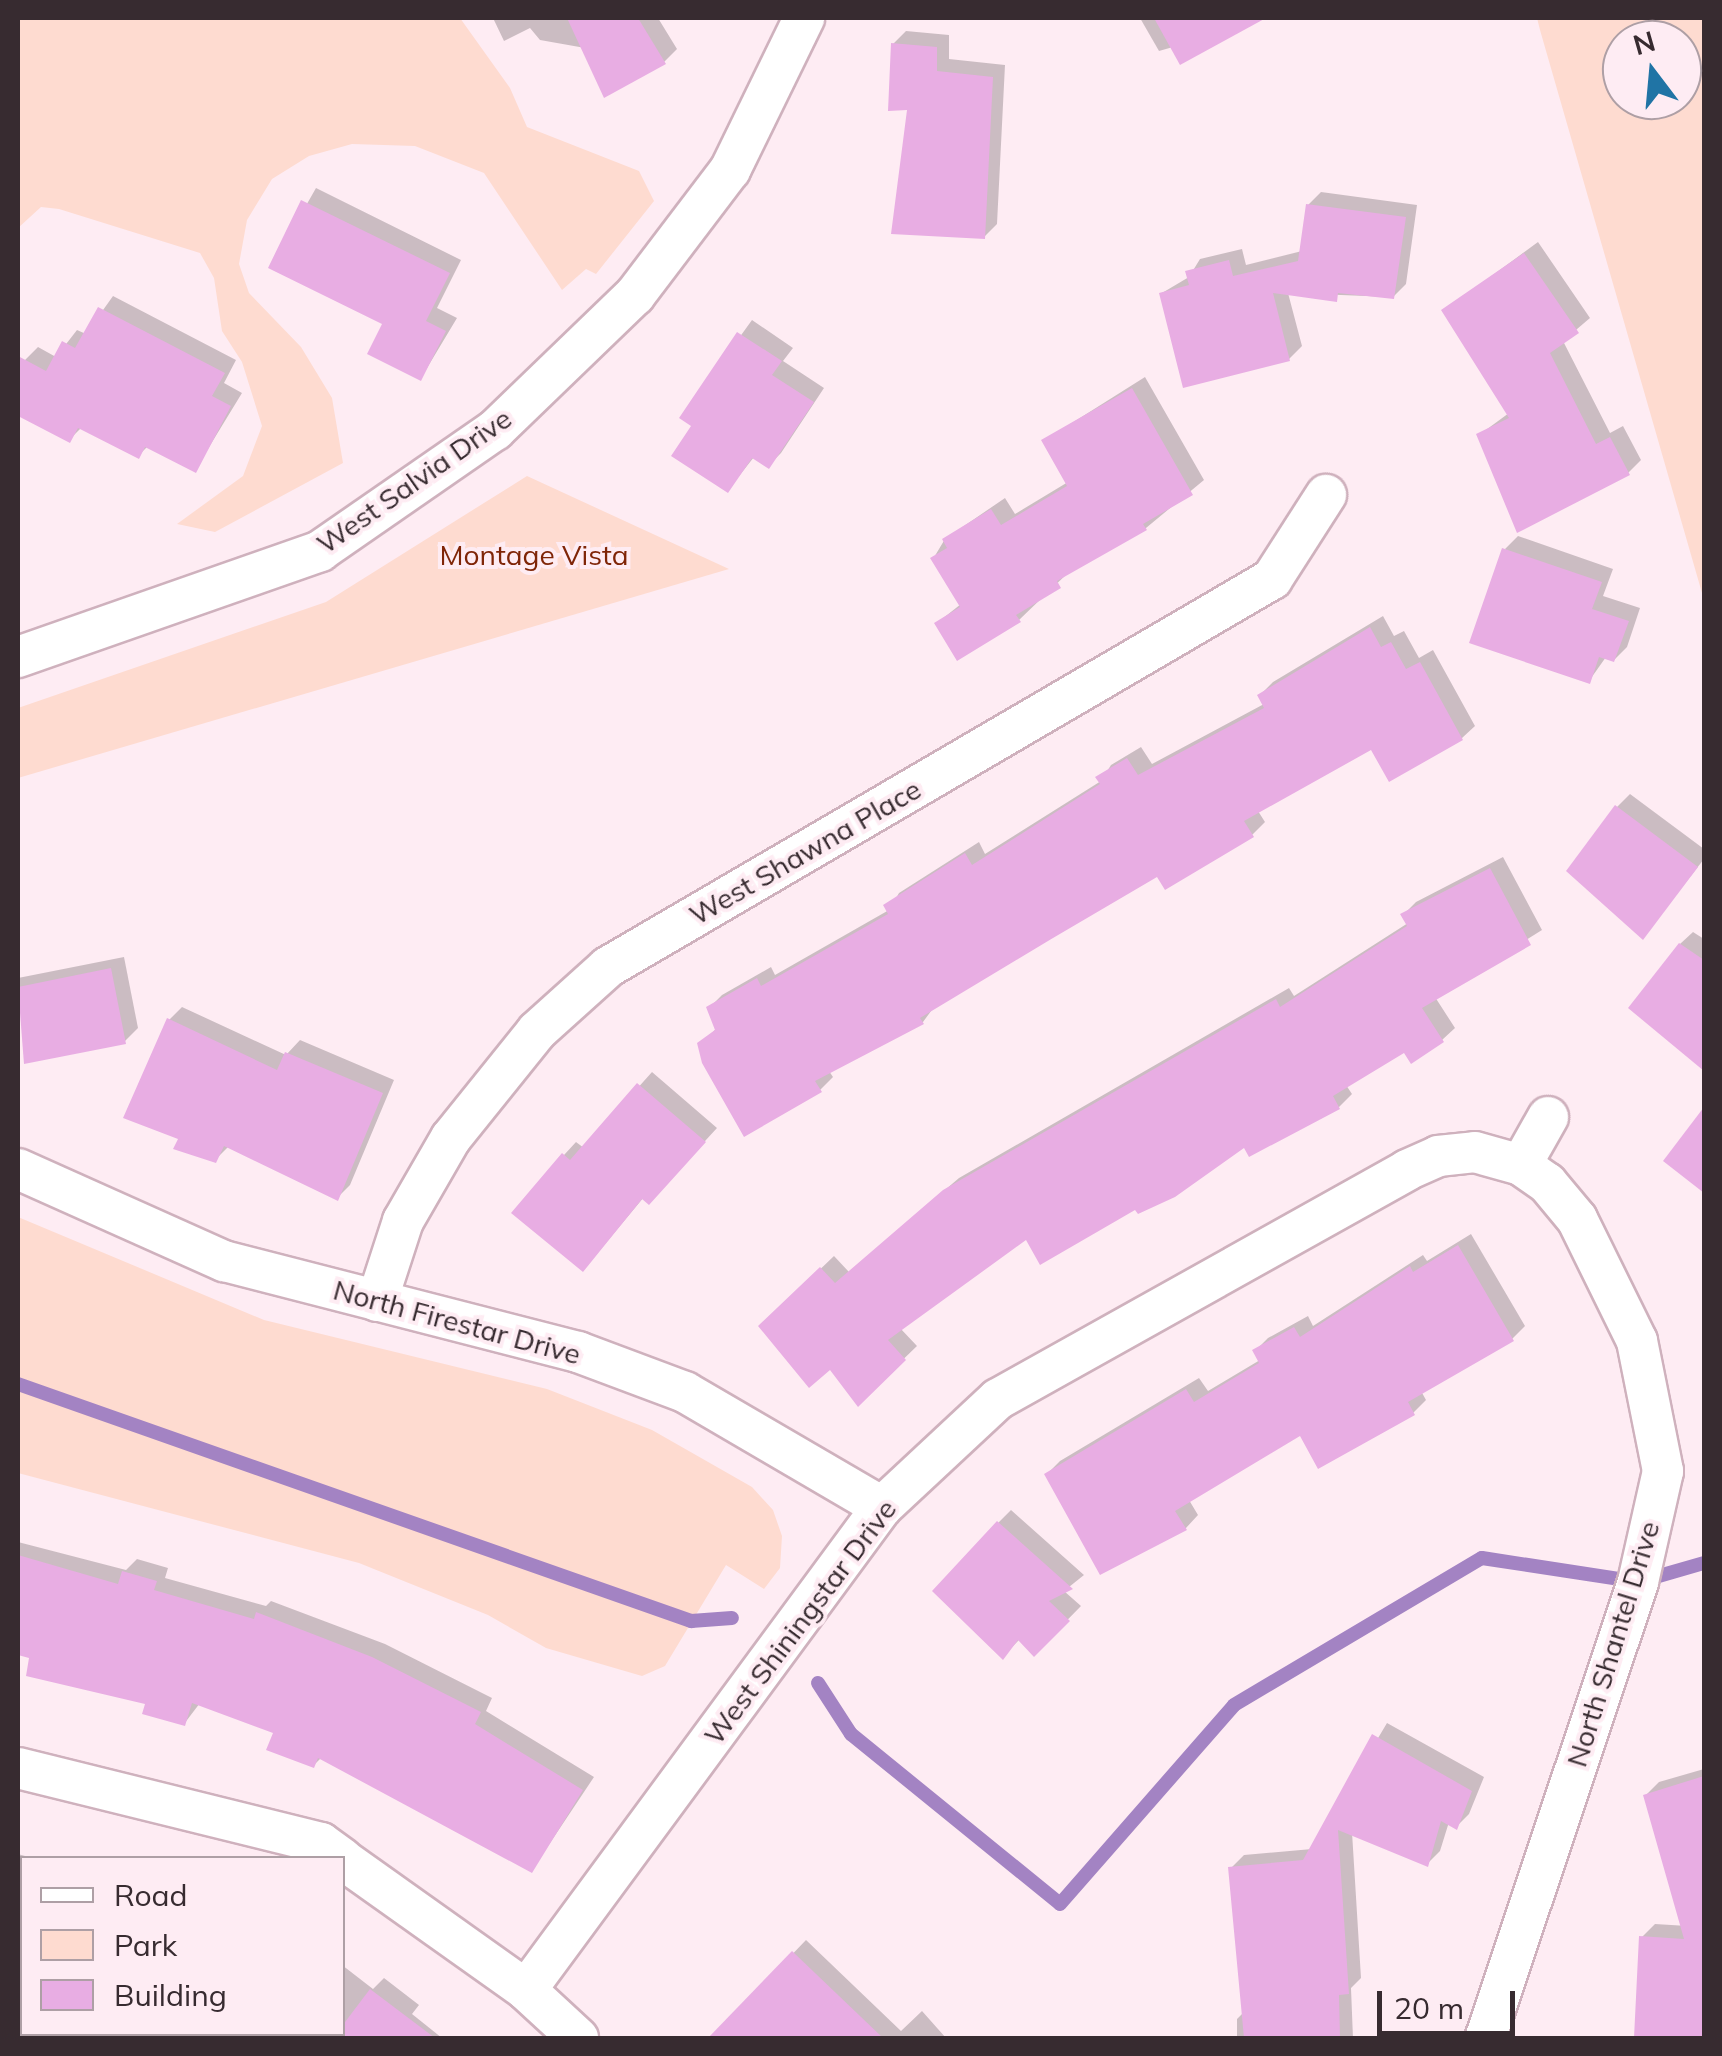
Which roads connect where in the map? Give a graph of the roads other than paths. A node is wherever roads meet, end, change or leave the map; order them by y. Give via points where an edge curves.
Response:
1 (804, 18) edge
2 (1326, 495) dead end
3 (18, 657) edge
4 (1548, 1116) dead end
5 (1517, 1163) junction
6 (18, 1169) edge
7 (377, 1301) junction
8 (882, 1507) junction
9 (18, 1768) edge
10 (338, 1856) edge
11 (345, 1861) edge
12 (526, 1990) junction
13 (578, 2038) edge
14 (1485, 2038) edge

1 - 3 street, West Salvia Drive via 730,170 635,295 496,430 320,551
2 - 7 street, West Shawna Place via 1272,579 608,967 537,1031 450,1138 403,1221
4 - 5 street
5 - 8 street, West Shiningstar Drive via 1475,1152 1438,1156 1407,1170 998,1399
5 - 14 street, North Shantel Drive via 1547,1183 1577,1219 1637,1341 1662,1470 1638,1582
6 - 7 street, North Firestar Drive via 224,1261
7 - 8 street, North Firestar Drive via 578,1352 685,1392
8 - 12 street, West Shiningstar Drive
9 - 10 street via 321,1844
11 - 12 street
12 - 13 street

